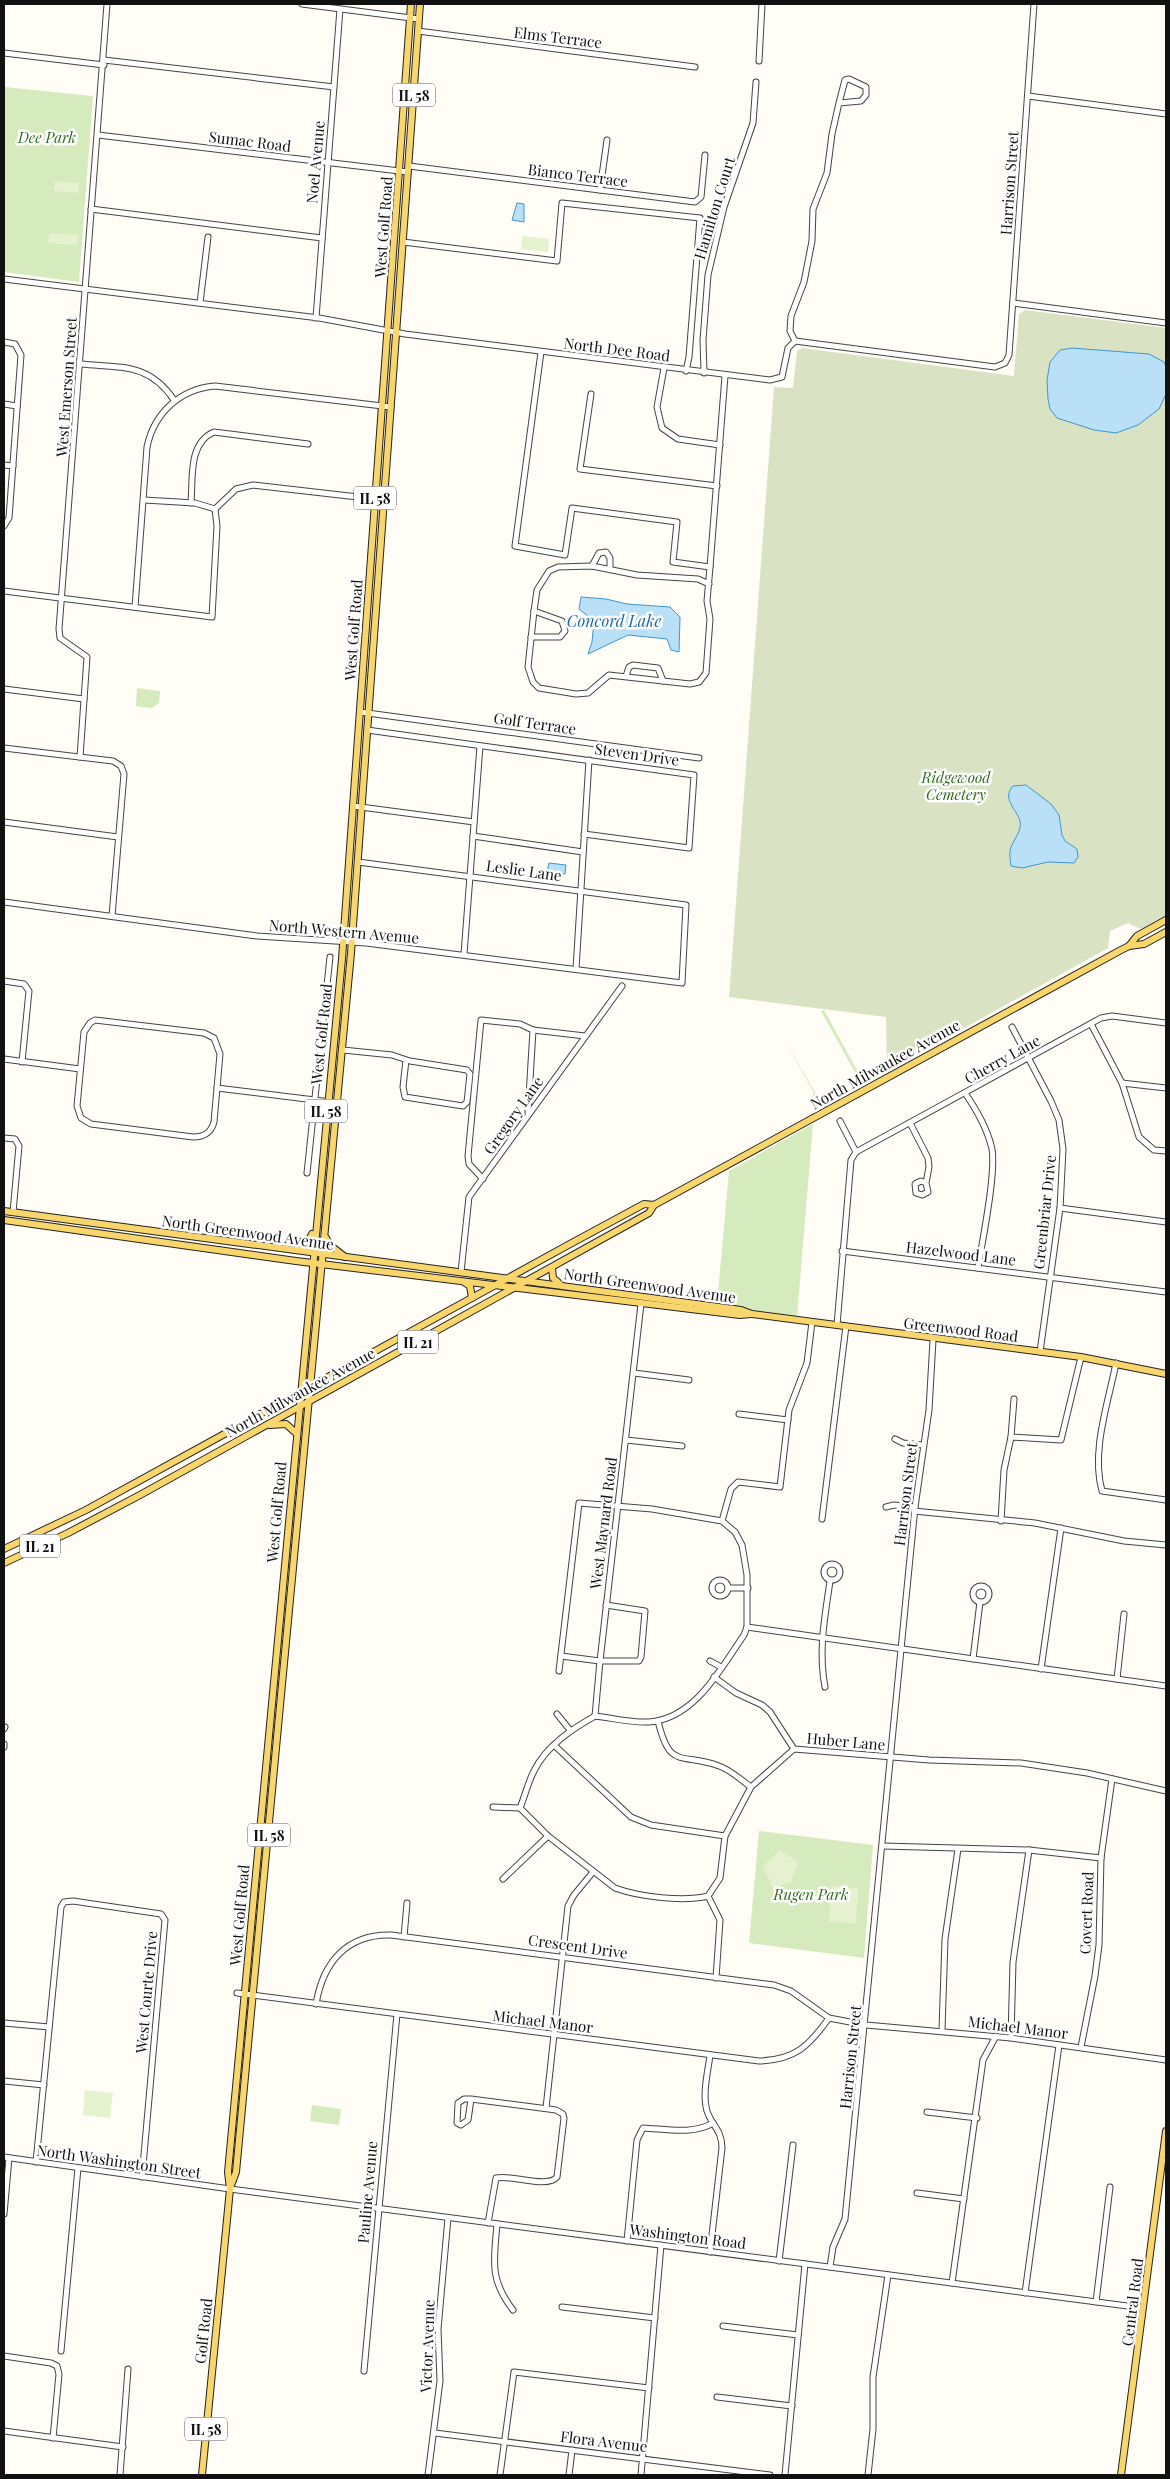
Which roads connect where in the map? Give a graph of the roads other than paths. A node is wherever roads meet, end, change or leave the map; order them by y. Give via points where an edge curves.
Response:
1 (108, 4) edge
2 (302, 4) edge
3 (314, 4) edge
4 (411, 4) edge
5 (420, 4) edge
6 (762, 4) edge
7 (1034, 4) edge
8 (340, 9) junction
9 (410, 18) junction
10 (419, 19) junction
11 (418, 31) junction
12 (4, 52) edge
13 (759, 61) dead end
14 (104, 62) junction
15 (695, 67) dead end
16 (756, 82) dead end
17 (334, 87) junction
18 (1028, 96) junction
19 (839, 103) junction
20 (1166, 114) edge
21 (98, 134) junction
22 (607, 140) dead end
23 (705, 155) dead end
24 (328, 163) junction
25 (408, 169) junction
26 (399, 171) junction
27 (600, 190) junction
28 (91, 209) junction
29 (208, 236) dead end
30 (322, 238) junction
31 (403, 242) junction
32 (4, 279) edge
33 (86, 289) junction
34 (1013, 303) junction
35 (200, 304) junction
36 (316, 318) junction
37 (1166, 323) edge
38 (388, 330) junction
39 (396, 332) junction
40 (795, 341) junction
41 (4, 342) edge
42 (541, 352) junction
43 (81, 364) junction
44 (664, 368) junction
45 (686, 370) junction
46 (704, 373) junction
47 (725, 376) junction
48 (591, 394) dead end
49 (174, 400) junction
50 (4, 404) edge
51 (17, 406) junction
52 (382, 406) junction
53 (391, 407) junction
54 (308, 444) dead end
55 (720, 445) junction
56 (4, 465) edge
57 (13, 466) junction
58 (717, 486) junction
59 (375, 498) junction
60 (144, 500) junction
61 (384, 500) junction
62 (191, 503) junction
63 (214, 509) junction
64 (4, 526) edge
65 (592, 566) junction
66 (710, 567) junction
67 (610, 569) junction
68 (709, 584) junction
69 (4, 591) edge
70 (62, 599) junction
71 (135, 607) junction
72 (534, 611) junction
73 (531, 637) junction
74 (626, 676) junction
75 (662, 681) junction
76 (4, 689) edge
77 (84, 700) junction
78 (360, 712) junction
79 (369, 714) junction
80 (367, 730) junction
81 (480, 746) junction
82 (4, 748) edge
83 (80, 757) junction
84 (699, 758) dead end
85 (589, 760) junction
86 (353, 806) junction
87 (362, 808) junction
88 (4, 822) edge
89 (474, 822) junction
90 (584, 834) junction
91 (473, 836) junction
92 (118, 837) junction
93 (583, 852) junction
94 (358, 862) junction
95 (470, 876) junction
96 (581, 891) junction
97 (4, 902) edge
98 (112, 916) junction
99 (1166, 920) edge
100 (1166, 932) edge
101 (343, 942) junction
102 (352, 942) junction
103 (1129, 946) junction
104 (464, 954) junction
105 (330, 958) dead end
106 (576, 969) junction
107 (4, 981) edge
108 (682, 983) joint
109 (622, 986) dead end
110 (1166, 1023) edge
111 (1091, 1024) junction
112 (1012, 1027) dead end
113 (533, 1030) junction
114 (585, 1036) junction
115 (343, 1050) junction
116 (1029, 1058) junction
117 (4, 1059) edge
118 (406, 1060) junction
119 (22, 1062) junction
120 (80, 1069) junction
121 (1122, 1082) junction
122 (217, 1088) junction
123 (1166, 1088) edge
124 (965, 1093) junction
125 (315, 1100) junction
126 (327, 1102) junction
127 (338, 1103) junction
128 (528, 1114) junction
129 (840, 1121) dead end
130 (910, 1123) junction
131 (4, 1138) edge
132 (1166, 1151) edge
133 (856, 1152) junction
134 (307, 1173) dead end
135 (483, 1179) junction
136 (926, 1183) dead end
137 (654, 1205) junction
138 (1060, 1208) junction
139 (4, 1211) edge
140 (13, 1212) junction
141 (4, 1220) edge
142 (1166, 1222) edge
143 (315, 1223) junction
144 (326, 1236) junction
145 (284, 1250) junction
146 (842, 1251) junction
147 (312, 1253) junction
148 (324, 1255) junction
149 (346, 1258) junction
150 (296, 1261) junction
151 (312, 1263) junction
152 (323, 1264) junction
153 (552, 1268) junction
154 (978, 1268) junction
155 (461, 1272) junction
156 (1049, 1277) junction
157 (508, 1278) junction
158 (529, 1280) junction
159 (310, 1281) junction
160 (463, 1282) junction
161 (562, 1285) junction
162 (494, 1286) junction
163 (515, 1288) junction
164 (1166, 1292) edge
165 (472, 1298) junction
166 (641, 1304) junction
167 (752, 1314) junction
168 (812, 1322) junction
169 (837, 1325) junction
170 (846, 1326) junction
171 (934, 1340) dead end
172 (1040, 1352) junction
173 (1080, 1357) junction
174 (1116, 1363) junction
175 (634, 1373) junction
176 (1166, 1374) edge
177 (688, 1380) dead end
178 (312, 1386) junction
179 (299, 1392) junction
180 (1014, 1399) dead end
181 (310, 1401) junction
182 (298, 1408) junction
183 (739, 1414) dead end
184 (788, 1420) junction
185 (267, 1425) junction
186 (296, 1433) junction
187 (1010, 1436) junction
188 (895, 1439) dead end
189 (626, 1440) junction
190 (923, 1445) junction
191 (682, 1446) dead end
192 (1166, 1500) edge
193 (619, 1506) junction
194 (886, 1507) dead end
195 (915, 1509) junction
196 (822, 1519) dead end
197 (722, 1521) junction
198 (1001, 1521) junction
199 (1061, 1528) junction
200 (1166, 1545) edge
201 (4, 1549) edge
202 (4, 1563) edge
203 (830, 1581) dead end
204 (728, 1588) dead end
205 (748, 1588) junction
206 (980, 1602) dead end
207 (606, 1605) junction
208 (1124, 1614) dead end
209 (747, 1627) junction
210 (821, 1638) junction
211 (901, 1650) junction
212 (561, 1656) junction
213 (972, 1659) junction
214 (600, 1661) junction
215 (710, 1661) dead end
216 (721, 1667) junction
217 (1041, 1669) junction
218 (559, 1671) dead end
219 (714, 1677) junction
220 (1117, 1679) junction
221 (1166, 1686) edge
222 (825, 1687) dead end
223 (557, 1714) dead end
224 (595, 1716) junction
225 (658, 1720) junction
226 (570, 1730) junction
227 (554, 1745) junction
228 (794, 1749) junction
229 (891, 1758) junction
230 (1112, 1779) junction
231 (751, 1787) junction
232 (1166, 1791) edge
233 (493, 1807) dead end
234 (520, 1808) junction
235 (548, 1836) junction
236 (725, 1836) junction
237 (883, 1846) junction
238 (958, 1849) junction
239 (1029, 1850) junction
240 (1100, 1858) junction
241 (593, 1872) junction
242 (503, 1879) dead end
243 (708, 1896) junction
244 (407, 1903) dead end
245 (404, 1936) junction
246 (562, 1956) junction
247 (716, 1978) junction
248 (240, 1994) junction
249 (253, 1996) junction
250 (316, 2004) junction
251 (397, 2014) junction
252 (830, 2018) junction
253 (4, 2023) edge
254 (866, 2025) junction
255 (49, 2028) junction
256 (942, 2030) junction
257 (553, 2035) junction
258 (996, 2036) junction
259 (1011, 2038) junction
260 (1059, 2044) junction
261 (1081, 2047) junction
262 (710, 2055) junction
263 (1166, 2060) edge
264 (4, 2081) edge
265 (44, 2086) junction
266 (470, 2099) junction
267 (546, 2108) junction
268 (927, 2112) dead end
269 (976, 2118) junction
270 (713, 2123) junction
271 (1166, 2131) edge
272 (793, 2145) dead end
273 (6, 2158) edge
274 (36, 2162) junction
275 (78, 2168) junction
276 (142, 2177) junction
277 (1110, 2187) dead end
278 (230, 2190) junction
279 (917, 2193) dead end
280 (964, 2199) junction
281 (377, 2209) junction
282 (4, 2214) edge
283 (448, 2218) junction
284 (488, 2223) junction
285 (498, 2224) junction
286 (627, 2241) junction
287 (661, 2246) junction
288 (710, 2252) junction
289 (778, 2261) junction
290 (805, 2264) junction
291 (830, 2267) junction
292 (888, 2275) junction
293 (952, 2283) junction
294 (1025, 2293) junction
295 (1096, 2302) junction
296 (562, 2307) dead end
297 (1144, 2308) junction
298 (514, 2310) dead end
299 (655, 2318) junction
300 (722, 2326) dead end
301 (798, 2335) junction
302 (61, 2351) dead end
303 (4, 2356) edge
304 (128, 2369) dead end
305 (364, 2371) dead end
306 (649, 2388) junction
307 (717, 2397) dead end
308 (792, 2406) junction
309 (4, 2431) edge
310 (435, 2433) junction
311 (53, 2438) junction
312 (503, 2442) junction
313 (123, 2447) junction
314 (572, 2450) junction
315 (642, 2458) junction
316 (120, 2475) edge
317 (202, 2475) edge
318 (428, 2475) edge
319 (500, 2475) edge
320 (569, 2475) edge
321 (641, 2475) edge
322 (770, 2475) edge
323 (785, 2475) edge
324 (868, 2475) edge
325 (1121, 2475) edge

1 - 14 street, West Emerson Street
2 - 3 street
3 - 8 street
4 - 9 main road, West Golf Road / IL 58
5 - 10 main road, West Golf Road / IL 58
6 - 13 street
7 - 18 street, Harrison Street
8 - 9 street
8 - 17 street, Noel Avenue
9 - 10 street
9 - 26 main road, West Golf Road / IL 58
10 - 11 main road, West Golf Road / IL 58
11 - 15 street, Elms Terrace
11 - 25 main road, West Golf Road / IL 58
12 - 14 street
14 - 17 street
14 - 21 street, West Emerson Street
16 - 46 street, Hamilton Court via 753,123 724,207 708,275
17 - 24 street, Noel Avenue
18 - 20 street
18 - 34 street, Harrison Street
19 - 19 street via 861,101 866,95 866,87 845,80
19 - 40 street via 828,173 813,209 812,241 804,282 791,316 790,331
21 - 24 street, Sumac Road
21 - 28 street, West Emerson Street
22 - 27 street
23 - 27 street, Bianco Terrace via 701,197 695,202
24 - 26 street, Sumac Road
24 - 30 street, Noel Avenue
25 - 26 street, Bianco Terrace
25 - 27 street, Bianco Terrace
25 - 31 main road, West Golf Road / IL 58
26 - 38 main road, West Golf Road / IL 58
28 - 30 street
28 - 33 street, West Emerson Street
29 - 35 street
30 - 36 street, Noel Avenue
31 - 39 main road, West Golf Road / IL 58
31 - 45 street via 557,261 562,203 700,218
32 - 33 street, North Dee Road
33 - 35 street, North Dee Road
33 - 43 street, West Emerson Street
34 - 37 street
34 - 40 street, Harrison Street via 1009,355 1005,363 996,367
35 - 36 street, North Dee Road
36 - 38 street, North Dee Road
38 - 39 street, North Dee Road
38 - 52 main road, West Golf Road / IL 58
39 - 42 street, North Dee Road
39 - 53 main road, West Golf Road / IL 58
40 - 47 street, North Dee Road via 788,348 782,377 770,380
41 - 51 street via 18,347 21,355
42 - 44 street, North Dee Road
42 - 66 street via 515,546 565,555 572,508 677,522 673,562
43 - 49 street via 148,374
43 - 70 street, West Emerson Street
44 - 45 street, North Dee Road
44 - 55 street via 657,408 662,428 678,439
45 - 46 street, North Dee Road
46 - 47 street, North Dee Road
47 - 55 street
48 - 58 street via 580,469
49 - 52 street via 191,391 215,386
49 - 60 street via 158,419 149,437
50 - 51 street
51 - 57 street
52 - 53 street
52 - 59 main road, West Golf Road / IL 58
53 - 61 main road, West Golf Road / IL 58
54 - 62 street via 214,432 206,435 195,452
55 - 58 street
56 - 57 street
57 - 64 street via 9,518
58 - 66 street
59 - 61 street
59 - 63 street via 253,485 236,489
59 - 78 main road, West Golf Road / IL 58
60 - 62 street
60 - 71 street
61 - 79 main road, West Golf Road / IL 58
62 - 63 street
63 - 71 street via 217,526 212,618
65 - 67 street
65 - 67 street via 599,553 606,552 610,558
65 - 72 street via 558,566 549,571 537,590
66 - 68 street
67 - 68 street via 636,575 698,579
68 - 75 street via 706,673 699,682 690,684
69 - 70 street
70 - 71 street
70 - 77 street, West Emerson Street via 60,638 87,657
72 - 73 street
72 - 73 street via 562,621 565,631 560,637
73 - 74 street via 528,667 533,682 539,688 588,693 608,675
74 - 75 street
74 - 75 street via 629,666 640,665 658,668
76 - 77 street
77 - 83 street, West Emerson Street
78 - 79 street, Golf Terrace
78 - 86 main road, West Golf Road / IL 58
79 - 80 main road, West Golf Road / IL 58
79 - 84 street, Golf Terrace
80 - 81 street, Steven Drive
80 - 87 main road, West Golf Road / IL 58
81 - 85 street, Steven Drive
81 - 89 street
82 - 83 street
83 - 92 street via 114,761 121,766 124,774
85 - 90 street
85 - 90 street, Steven Drive via 694,775 689,848
86 - 87 street
86 - 101 main road, West Golf Road / IL 58
87 - 89 street
87 - 94 main road, West Golf Road / IL 58
88 - 92 street
89 - 91 street
90 - 93 street
91 - 93 street
91 - 95 street
92 - 98 street
93 - 96 street
94 - 95 street, Leslie Lane
94 - 102 main road, West Golf Road / IL 58
95 - 96 street, Leslie Lane
95 - 104 street
96 - 106 street
96 - 108 street, Leslie Lane via 686,905
97 - 98 street, North Western Avenue
98 - 101 street, North Western Avenue via 257,936
99 - 103 main road via 1137,936
100 - 103 main road via 1144,944
101 - 102 street, North Western Avenue
101 - 126 main road, West Golf Road / IL 58
102 - 104 street, North Western Avenue
102 - 115 main road, West Golf Road / IL 58
103 - 137 main road, North Milwaukee Avenue
104 - 106 street, North Western Avenue
105 - 125 street
106 - 108 street, North Western Avenue
107 - 119 street via 20,983 27,987 29,994
109 - 114 street, Gregory Lane
110 - 111 street, Cherry Lane via 1112,1016
111 - 116 street, Cherry Lane
111 - 121 street
112 - 116 street, Greenbriar Drive
113 - 114 street
113 - 128 street
113 - 135 street via 520,1024 481,1020 468,1156 469,1164
114 - 128 street, Gregory Lane
115 - 118 street via 392,1055
115 - 127 main road, West Golf Road / IL 58
116 - 124 street, Cherry Lane
116 - 138 street, Greenbriar Drive via 1059,1120 1064,1165
117 - 119 street
118 - 118 street via 467,1070 470,1074 463,1106 405,1098
119 - 120 street
120 - 122 street via 84,1032 94,1020 204,1033 214,1038 219,1048
120 - 122 street via 78,1114 91,1124 199,1137 213,1127
121 - 123 street
121 - 132 street via 1139,1137 1154,1150
122 - 125 street
124 - 130 street, Cherry Lane
124 - 154 street via 978,1113 992,1146 992,1171
125 - 126 street
125 - 134 street
126 - 127 street
126 - 143 main road, West Golf Road / IL 58
127 - 144 main road, West Golf Road / IL 58
128 - 135 street, Gregory Lane
129 - 133 street
130 - 133 street, Cherry Lane
130 - 136 street via 928,1158 930,1167
131 - 140 street via 15,1139 19,1149
133 - 146 street via 851,1160
135 - 155 street, Gregory Lane via 468,1198
137 - 153 main road, North Milwaukee Avenue / IL 21 via 649,1213
137 - 157 main road, North Milwaukee Avenue / IL 21 via 644,1204
138 - 142 street
138 - 156 street, Greenbriar Drive
139 - 140 main road, North Greenwood Avenue
140 - 145 main road, North Greenwood Avenue
141 - 150 main road, North Greenwood Avenue
143 - 145 main road via 306,1246 298,1250
143 - 147 main road, West Golf Road / IL 58
144 - 148 main road, West Golf Road / IL 58
144 - 149 main road via 331,1246
145 - 147 main road, North Greenwood Avenue
146 - 154 street, Hazelwood Lane
146 - 169 street
147 - 148 main road, North Greenwood Avenue
147 - 151 main road, West Golf Road / IL 58
148 - 149 main road, North Greenwood Avenue
148 - 152 main road, West Golf Road / IL 58
149 - 155 main road, North Greenwood Avenue
150 - 151 main road, North Greenwood Avenue
150 - 159 main road via 307,1272
151 - 152 main road, North Greenwood Avenue
151 - 159 main road, West Golf Road / IL 58
152 - 160 main road, North Greenwood Avenue
152 - 178 main road, West Golf Road / IL 58
153 - 158 main road, North Milwaukee Avenue / IL 21
153 - 161 main road via 553,1278
154 - 156 street, Hazelwood Lane
155 - 157 main road, North Greenwood Avenue
156 - 164 street, Hazelwood Lane
156 - 172 street, Greenbriar Drive
157 - 158 main road, North Greenwood Avenue
157 - 162 main road, North Milwaukee Avenue / IL 21
158 - 161 main road, North Greenwood Avenue
158 - 163 main road, North Milwaukee Avenue / IL 21
159 - 179 main road, West Golf Road / IL 58
160 - 162 main road, North Greenwood Avenue
160 - 165 main road via 470,1286
161 - 167 main road, North Greenwood Avenue
162 - 163 main road, North Greenwood Avenue
162 - 165 main road, North Milwaukee Avenue / IL 21
163 - 166 main road, North Greenwood Avenue
163 - 181 main road, North Milwaukee Avenue / IL 21
165 - 178 main road, North Milwaukee Avenue / IL 21
166 - 167 main road, North Greenwood Avenue
166 - 175 street, West Maynard Road
167 - 168 main road, Greenwood Road
168 - 169 main road, Greenwood Road
168 - 184 street via 807,1363
169 - 170 main road, Greenwood Road
170 - 172 main road, Greenwood Road
170 - 196 street
171 - 190 street, Harrison Street
172 - 173 main road, Greenwood Road
173 - 174 main road, Greenwood Road
173 - 187 street via 1062,1443
174 - 176 main road, Greenwood Road
174 - 192 street via 1099,1452 1098,1476 1102,1491
175 - 177 street
175 - 189 street, West Maynard Road
178 - 179 main road, North Milwaukee Avenue / IL 21
178 - 181 main road, West Golf Road / IL 58
179 - 182 main road, West Golf Road / IL 58
179 - 201 main road, North Milwaukee Avenue / IL 21 via 86,1510
180 - 187 street
181 - 182 main road, North Milwaukee Avenue / IL 21
181 - 249 main road, West Golf Road / IL 58
182 - 185 main road, North Milwaukee Avenue / IL 21
182 - 186 main road, West Golf Road / IL 58
183 - 184 street
184 - 197 street via 780,1486 738,1482 730,1489
185 - 186 main road via 286,1424
185 - 202 main road, North Milwaukee Avenue / IL 21 via 92,1520
186 - 248 main road, West Golf Road / IL 58
187 - 198 street
188 - 190 street
189 - 191 street
189 - 193 street, West Maynard Road
190 - 195 street, Harrison Street
193 - 197 street via 652,1508
193 - 207 street, West Maynard Road
193 - 212 street via 579,1502
194 - 195 street via 894,1505
195 - 198 street
195 - 211 street, Harrison Street
197 - 205 street via 735,1532 742,1545
198 - 199 street
199 - 200 street via 1124,1541
199 - 217 street
203 - 210 street
204 - 205 street
205 - 209 street
206 - 213 street
207 - 214 street, West Maynard Road
207 - 214 street via 641,1609 646,1615 639,1661
208 - 220 street
209 - 210 street
209 - 216 street
210 - 211 street
210 - 222 street via 820,1662
211 - 213 street
211 - 229 street, Harrison Street
212 - 214 street
212 - 218 street
213 - 217 street
214 - 224 street, West Maynard Road
215 - 216 street
216 - 219 street
217 - 220 street
219 - 225 street via 680,1713
219 - 228 street via 736,1694 770,1712
220 - 221 street
223 - 226 street
224 - 225 street via 633,1721
224 - 226 street
225 - 231 street via 665,1745 677,1757 720,1766
226 - 227 street
227 - 234 street via 534,1770
227 - 236 street via 632,1817 651,1825
228 - 229 street, Huber Lane
228 - 231 street, Huber Lane
229 - 230 street, Huber Lane via 1022,1763
229 - 237 street, Harrison Street
230 - 232 street, Huber Lane
230 - 240 street, Covert Road
231 - 236 street, Huber Lane
233 - 234 street
234 - 235 street
235 - 241 street
235 - 242 street
236 - 243 street, Huber Lane via 720,1878
237 - 238 street
237 - 254 street, Harrison Street
238 - 239 street
238 - 256 street via 945,1939
239 - 240 street
239 - 259 street via 1013,1962
240 - 261 street, Covert Road via 1099,1945
241 - 243 street via 610,1885 627,1892 691,1900
241 - 246 street via 568,1906
243 - 247 street via 720,1920
244 - 245 street
245 - 246 street, Crescent Drive
245 - 250 street, Crescent Drive via 372,1936 348,1946 327,1968 319,1984
246 - 247 street, Crescent Drive
246 - 257 street
247 - 252 street, Crescent Drive via 774,1985 791,1991
248 - 249 street, Michael Manor
248 - 278 main road, West Golf Road / IL 58 via 228,2172
249 - 250 street, Michael Manor
249 - 278 main road, West Golf Road / IL 58 via 236,2172
250 - 251 street, Michael Manor
251 - 257 street, Michael Manor
251 - 281 street, Pauline Avenue
252 - 254 street, Crescent Drive
252 - 262 street, Michael Manor via 810,2044 783,2058 758,2061
253 - 255 street
254 - 256 street, Michael Manor
254 - 291 street, Harrison Street via 846,2219 833,2248
255 - 265 street
255 - 276 street, West Courte Drive via 64,1902 161,1914 165,1920
256 - 258 street, Michael Manor
257 - 262 street, Michael Manor
257 - 267 street
258 - 259 street, Michael Manor
258 - 269 street via 983,2060
259 - 260 street, Michael Manor
260 - 261 street, Michael Manor
260 - 294 street
261 - 263 street, Michael Manor
262 - 270 street via 705,2096
264 - 265 street
265 - 274 street
266 - 266 street via 468,2120 461,2125 456,2118 458,2103
266 - 267 street
267 - 284 street via 560,2112 564,2118 557,2178 548,2182 496,2178
268 - 269 street
269 - 280 street
270 - 286 street via 706,2128 690,2130 643,2128 637,2140
270 - 288 street via 722,2136 722,2148
271 - 297 main road, Central Road
272 - 289 street
273 - 274 street, North Washington Street
273 - 282 street
274 - 275 street, North Washington Street
275 - 276 street, North Washington Street
275 - 302 street
276 - 278 street, North Washington Street
277 - 295 street
278 - 281 street, Washington Road
278 - 317 main road, Golf Road / IL 58
279 - 280 street
280 - 293 street
281 - 283 street, Washington Road
281 - 305 street, Pauline Avenue
283 - 284 street, Washington Road
283 - 310 street, Victor Avenue via 438,2329 440,2381
284 - 285 street, Washington Road
285 - 286 street, Washington Road
285 - 298 street via 493,2268 497,2285
286 - 287 street, Washington Road
287 - 288 street, Washington Road
287 - 299 street
288 - 289 street, Washington Road
289 - 290 street, Washington Road
290 - 291 street, Washington Road
290 - 301 street
291 - 292 street, Washington Road
292 - 293 street, Washington Road
292 - 324 street via 873,2377 873,2429
293 - 294 street, Washington Road
294 - 295 street, Washington Road
295 - 297 street, Washington Road
296 - 299 street
297 - 325 main road, Central Road
299 - 306 street
300 - 301 street
301 - 308 street
303 - 311 street via 57,2366
304 - 313 street
306 - 312 street via 514,2372
306 - 315 street
307 - 308 street
308 - 323 street
309 - 311 street
310 - 312 street, Flora Avenue
310 - 318 street, Victor Avenue
311 - 313 street
312 - 314 street, Flora Avenue
312 - 319 street
313 - 316 street
314 - 315 street, Flora Avenue
314 - 320 street
315 - 321 street
315 - 322 street, Flora Avenue

